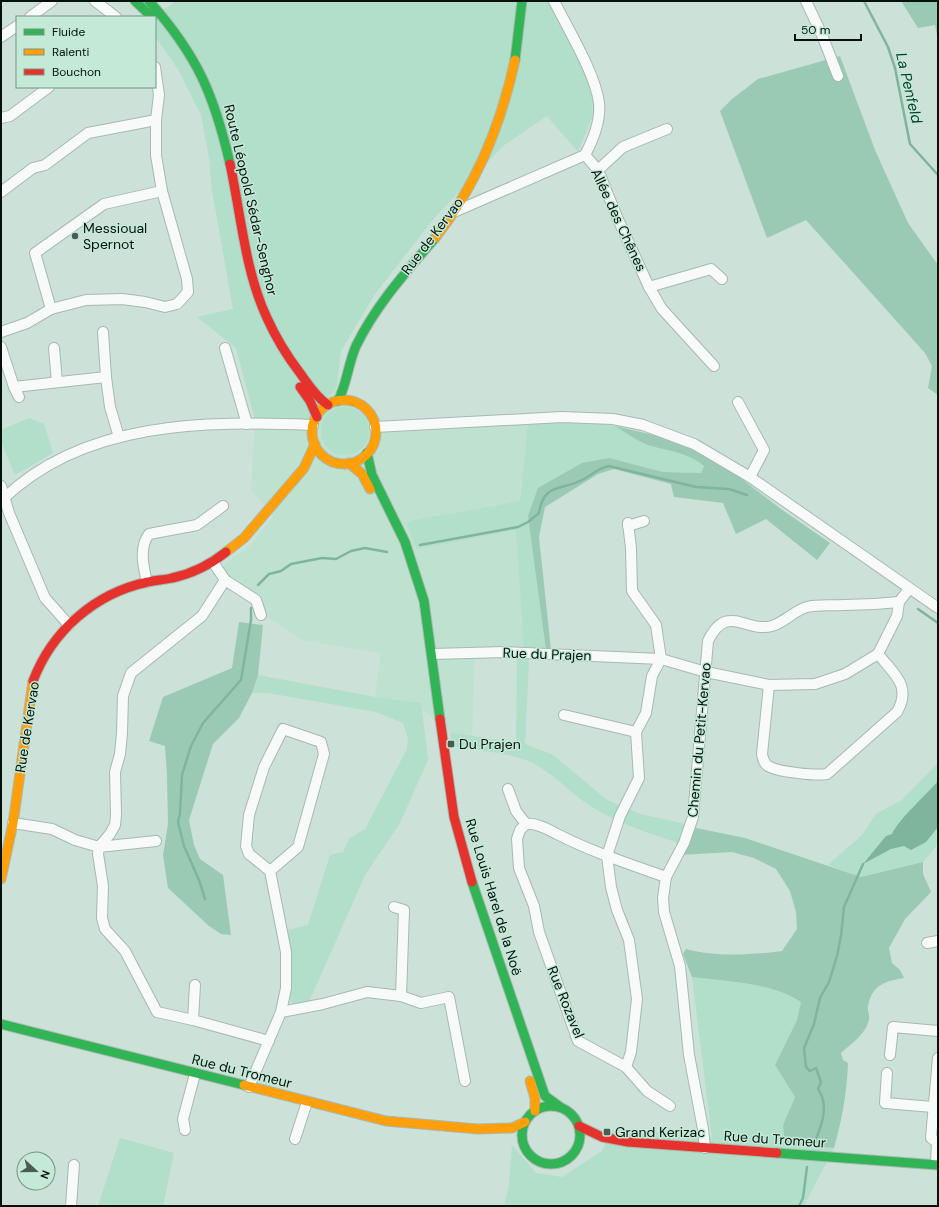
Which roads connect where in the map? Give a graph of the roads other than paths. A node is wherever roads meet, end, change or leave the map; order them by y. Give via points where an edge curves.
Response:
1 (52, 1) edge
2 (96, 1) edge
3 (135, 1) edge
4 (149, 1) edge
5 (522, 1) edge
6 (554, 1) edge
7 (806, 1) edge
8 (31, 16) edge
9 (115, 16) edge
10 (151, 16) edge
11 (156, 22) edge
12 (16, 27) edge
13 (1, 37) edge
14 (156, 74) edge
15 (838, 76) dead end
16 (48, 88) edge
17 (1, 118) edge
18 (156, 120) junction
19 (667, 129) dead end
20 (585, 156) junction
21 (598, 170) junction
22 (162, 191) junction
23 (1, 192) edge
24 (454, 212) junction
25 (722, 279) dead end
26 (649, 287) junction
27 (51, 309) junction
28 (258, 321) dead end
29 (1, 332) edge
30 (103, 332) dead end
31 (264, 334) dead end
32 (1, 347) edge
33 (54, 348) dead end
34 (225, 348) dead end
35 (714, 366) dead end
36 (347, 370) junction
37 (106, 377) junction
38 (57, 382) junction
39 (14, 387) junction
40 (19, 397) dead end
41 (338, 401) junction
42 (355, 401) junction
43 (738, 402) dead end
44 (328, 405) junction
45 (315, 421) junction
46 (247, 424) junction
47 (375, 427) junction
48 (119, 437) junction
49 (315, 444) junction
50 (367, 453) junction
51 (329, 460) junction
52 (349, 463) junction
53 (304, 468) junction
54 (750, 477) junction
55 (1, 486) edge
56 (3, 499) edge
57 (224, 506) dead end
58 (644, 521) dead end
59 (213, 562) junction
60 (225, 580) junction
61 (147, 582) junction
62 (909, 589) junction
63 (899, 602) junction
64 (938, 608) edge
65 (261, 615) dead end
66 (69, 625) junction
67 (432, 654) junction
68 (878, 654) junction
69 (661, 659) junction
70 (706, 672) junction
71 (769, 685) junction
72 (564, 715) dead end
73 (636, 732) junction
74 (508, 789) dead end
75 (13, 823) junction
76 (526, 824) junction
77 (156, 841) dead end
78 (99, 847) junction
79 (607, 856) junction
80 (3, 864) edge
81 (270, 871) junction
82 (666, 877) junction
83 (1, 879) edge
84 (394, 907) dead end
85 (938, 941) edge
86 (926, 943) dead end
87 (195, 985) dead end
88 (401, 996) junction
89 (281, 1012) junction
90 (193, 1020) junction
91 (1, 1024) edge
92 (938, 1031) edge
93 (269, 1041) junction
94 (890, 1055) dead end
95 (938, 1058) edge
96 (626, 1067) junction
97 (887, 1073) dead end
98 (195, 1074) junction
99 (466, 1081) dead end
100 (249, 1087) junction
101 (307, 1102) junction
102 (670, 1106) dead end
103 (560, 1107) junction
104 (933, 1107) junction
105 (535, 1111) junction
106 (525, 1122) junction
107 (579, 1126) junction
108 (478, 1129) junction
109 (185, 1130) dead end
110 (295, 1139) dead end
111 (611, 1139) junction
112 (523, 1142) junction
113 (705, 1148) junction
114 (577, 1149) junction
115 (937, 1164) edge
116 (74, 1165) dead end
117 (71, 1206) edge

1 - 8 street
2 - 9 street
3 - 10 main road
4 - 44 main road, Route Léopold Sédar-Senghor via 189,51 212,94 223,130 252,273 263,311 286,354 322,401
5 - 24 main road, Rue de Kervao via 514,68 505,101 483,158
6 - 20 street via 595,86 599,103 598,124
7 - 15 street
11 - 28 main road, Route Léopold Sédar-Senghor via 183,58 209,114 247,292
12 - 13 street
14 - 18 street via 159,96
16 - 17 street via 10,116
18 - 22 street via 156,155
18 - 23 street via 88,133 45,165 33,168
19 - 21 street via 623,147
20 - 21 street, Allée des Chênes
20 - 24 street
21 - 26 street, Allée des Chênes
22 - 27 street via 104,204 35,253
22 - 27 street via 187,279 188,292 177,304 165,307 122,299 86,300
24 - 36 main road, Rue de Kervao via 399,279 378,310 357,344
25 - 26 street, Allée des Chênes via 711,269
26 - 35 street, Allée des Chênes via 662,310
27 - 29 street via 27,323
30 - 37 street
31 - 45 main road via 278,358 310,401
32 - 39 street
33 - 38 street
34 - 46 street
36 - 41 main road, Rue de Kervao via 343,392
36 - 42 main road
37 - 38 street
37 - 48 street via 110,406
38 - 39 street
39 - 40 street
41 - 42 main road
41 - 44 main road
42 - 47 main road via 372,416
43 - 54 street via 764,450
44 - 45 main road via 320,411
45 - 46 street
45 - 49 main road via 312,434
46 - 48 street via 172,427
47 - 50 main road via 373,444
47 - 54 street via 562,417 613,419 643,425 694,444
48 - 56 street via 96,444 50,465
49 - 51 main road via 320,453
49 - 53 main road, Rue de Kervao
50 - 52 main road via 359,460
50 - 67 main road, Rue Louis Harel de la Noë via 372,475 394,516 413,564 424,601
51 - 52 main road
51 - 53 main road, Rue de Kervao via 315,462
52 - 105 main road, Rue Louis Harel de la Noë via 362,474 389,524 407,569 419,618 452,840 535,1098
53 - 59 main road, Rue de Kervao via 254,528
54 - 62 street
55 - 56 street
56 - 66 street via 45,598
57 - 61 street via 197,525 149,534 142,549
58 - 69 street via 628,525 632,591 656,625
59 - 60 street
59 - 61 main road, Rue de Kervao via 174,578
60 - 65 street via 256,600
60 - 78 street via 202,616 131,673 123,696 120,754 115,772 115,825
61 - 66 main road, Rue de Kervao via 106,596
62 - 63 street
62 - 64 street
63 - 68 street via 897,616
63 - 70 street, Chemin du Petit-Kervao via 806,607 771,626 760,627 734,621 720,623 708,640
66 - 75 main road, Rue de Kervao via 47,652 32,684
67 - 69 street, Rue du Prajen via 505,652
67 - 103 main road, Rue Louis Harel de la Noë via 448,780 464,856 545,1096
68 - 71 street, Rue du Prajen via 861,666 834,679 815,684
68 - 71 street via 903,686 904,702 897,712 827,774 818,776 769,767 764,762 762,754
69 - 70 street, Rue du Prajen
69 - 73 street via 652,676 646,713
70 - 71 street, Rue du Prajen
70 - 82 street, Chemin du Petit-Kervao via 693,817 684,843
72 - 73 street
73 - 79 street via 639,778 616,824
74 - 76 street via 516,811
75 - 78 street via 52,829 75,840
75 - 80 main road, Rue de Kervao
76 - 79 street via 548,829
76 - 96 street, Rue Rozavel via 520,830 517,839 518,868 534,906 539,932 578,1041
77 - 78 street
78 - 90 street via 99,868 103,886 102,918 105,929 125,951 156,1012
79 - 82 street
79 - 96 street via 617,910 629,940 637,999 631,1052
80 - 83 main road, Rue de Kervao
81 - 81 street via 249,854 246,846 249,815 264,767 283,729 321,742 324,754 298,847
81 - 89 street via 286,952 286,988
82 - 113 street, Chemin du Petit-Kervao via 663,888 664,912 680,966 689,1055
84 - 88 street via 404,910
85 - 86 street
87 - 90 street
88 - 89 street via 367,992
88 - 99 street via 421,1004 449,997
89 - 93 street
90 - 93 street
91 - 98 main road, Rue du Tromeur
92 - 94 street via 893,1027
93 - 100 street
95 - 104 street
96 - 102 street via 647,1091
97 - 104 street via 885,1103
98 - 100 main road, Rue du Tromeur
98 - 109 street via 183,1119
100 - 101 main road, Rue du Tromeur
101 - 108 main road, Rue du Tromeur via 386,1121
101 - 110 street
103 - 105 main road via 552,1105
103 - 107 main road via 572,1114
104 - 115 street via 931,1138 937,1142
105 - 106 main road
106 - 108 main road, Rue du Tromeur via 512,1128
106 - 112 main road
107 - 111 main road, Rue du Tromeur via 590,1133
107 - 114 main road via 581,1138
108 - 112 main road, Rue du Tromeur
111 - 113 main road, Rue du Tromeur
111 - 114 main road, Rue du Tromeur
112 - 114 main road via 528,1153 548,1164 570,1158
113 - 115 main road, Rue du Tromeur
116 - 117 street

